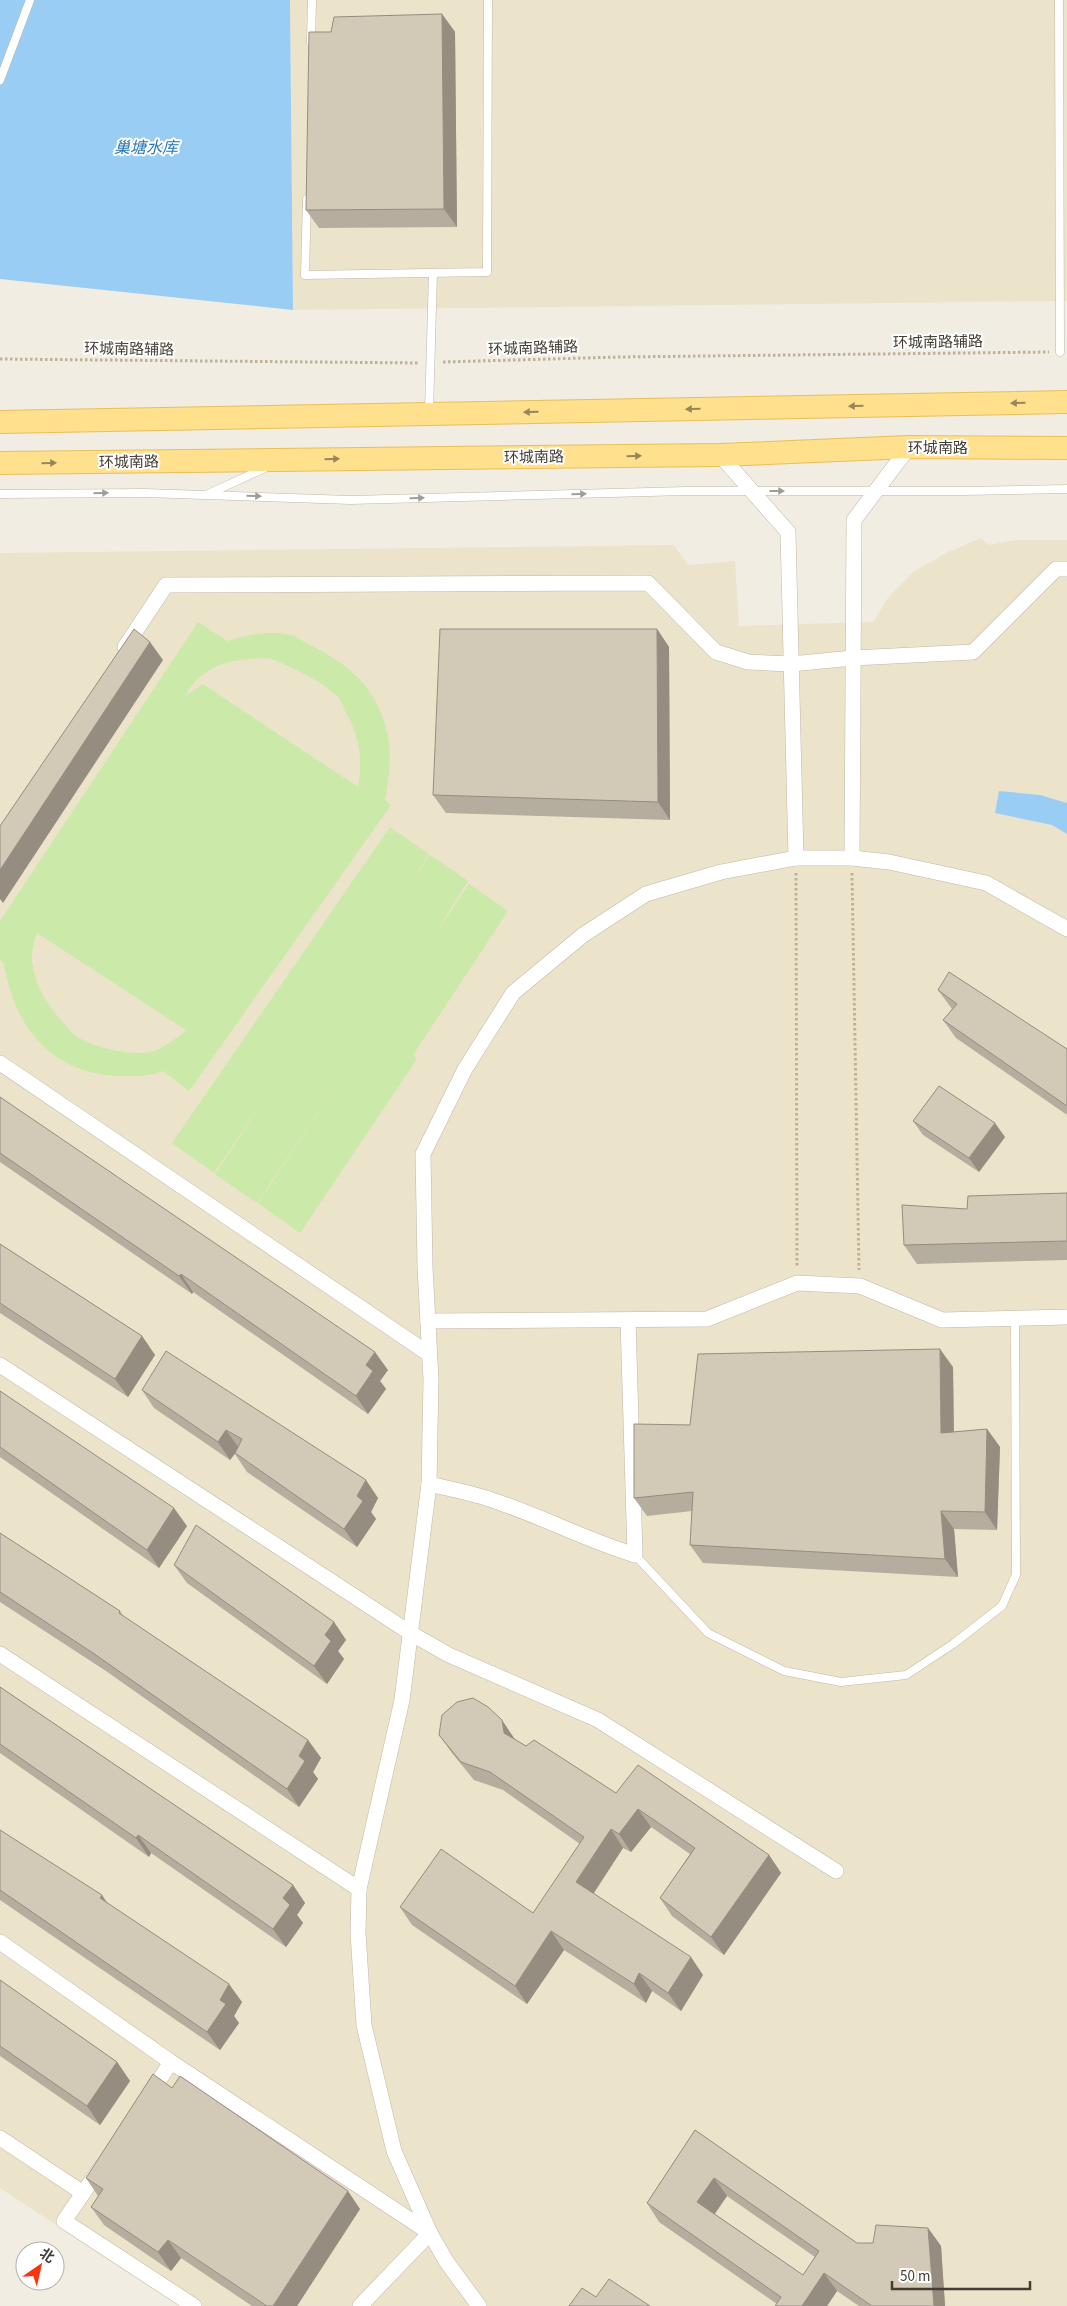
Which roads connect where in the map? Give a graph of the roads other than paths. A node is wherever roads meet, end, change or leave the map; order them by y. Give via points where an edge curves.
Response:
1 (30, 0) edge
2 (312, 0) edge
3 (488, 0) edge
4 (1059, 0) edge
5 (311, 50) edge
6 (0, 80) edge
7 (307, 187) edge
8 (433, 273) junction
9 (1060, 352) road end
10 (1067, 402) edge
11 (429, 414) junction
12 (0, 422) edge
13 (909, 447) junction
14 (1067, 448) edge
15 (720, 455) junction
16 (283, 460) junction
17 (0, 463) edge
18 (1067, 489) edge
19 (752, 491) junction
20 (876, 491) junction
21 (0, 494) edge
22 (206, 495) junction
23 (1067, 569) edge
24 (853, 658) junction
25 (118, 659) edge
26 (791, 664) junction
27 (796, 858) junction
28 (852, 858) junction
29 (1067, 929) edge
30 (0, 1063) edge
31 (1067, 1317) edge
32 (1015, 1318) junction
33 (628, 1320) junction
34 (428, 1321) junction
35 (429, 1354) junction
36 (0, 1365) edge
37 (429, 1484) junction
38 (635, 1555) junction
39 (412, 1634) junction
40 (0, 1654) edge
41 (836, 1871) dead end
42 (359, 1889) junction
43 (0, 1942) edge
44 (171, 2062) junction
45 (138, 2111) edge
46 (0, 2138) edge
47 (111, 2152) edge
48 (83, 2193) junction
49 (430, 2232) junction
50 (194, 2306) edge
51 (360, 2306) edge
52 (479, 2306) edge

1 - 6 lane
2 - 5 lane
3 - 8 lane via 487,272
4 - 9 lane
7 - 8 lane via 304,275
8 - 11 lane
10 -> 11 main road
11 - 12 main road
13 - 14 main road, 环城南路
13 - 15 main road, 环城南路
13 - 20 street
16 -> 15 main road, 环城南路
15 - 19 street
17 -> 16 main road, 环城南路
16 - 22 lane
18 - 20 lane
19 -> 20 lane
22 -> 19 lane via 351,500
19 - 26 street via 788,532
20 - 24 street via 854,520
21 -> 22 lane
23 - 24 street via 1056,569 973,652
24 - 26 street
24 - 28 street
25 - 26 street via 166,585 648,583 716,652 748,662
26 - 27 street
27 - 28 street
27 - 34 street via 721,872 646,894 582,935 513,993 465,1069 423,1154
28 - 29 street via 888,862 986,883
30 - 35 street
31 - 32 street
32 - 33 street via 942,1320 860,1286 797,1283 707,1319
32 - 38 lane via 1016,1575 1002,1606 906,1675 841,1682 784,1671 708,1633
33 - 34 street
33 - 38 street
34 - 35 street
35 - 37 street
36 - 39 street
37 - 38 street via 491,1499
37 - 39 street via 416,1574
39 - 41 street via 449,1655 598,1720
39 - 42 street via 402,1700
40 - 42 street
42 - 49 street via 358,1933 364,2026 394,2151
43 - 44 street
44 - 45 street
44 - 49 street
46 - 48 street
47 - 48 street
48 - 50 street via 64,2222
49 - 51 street
49 - 52 street via 446,2261

